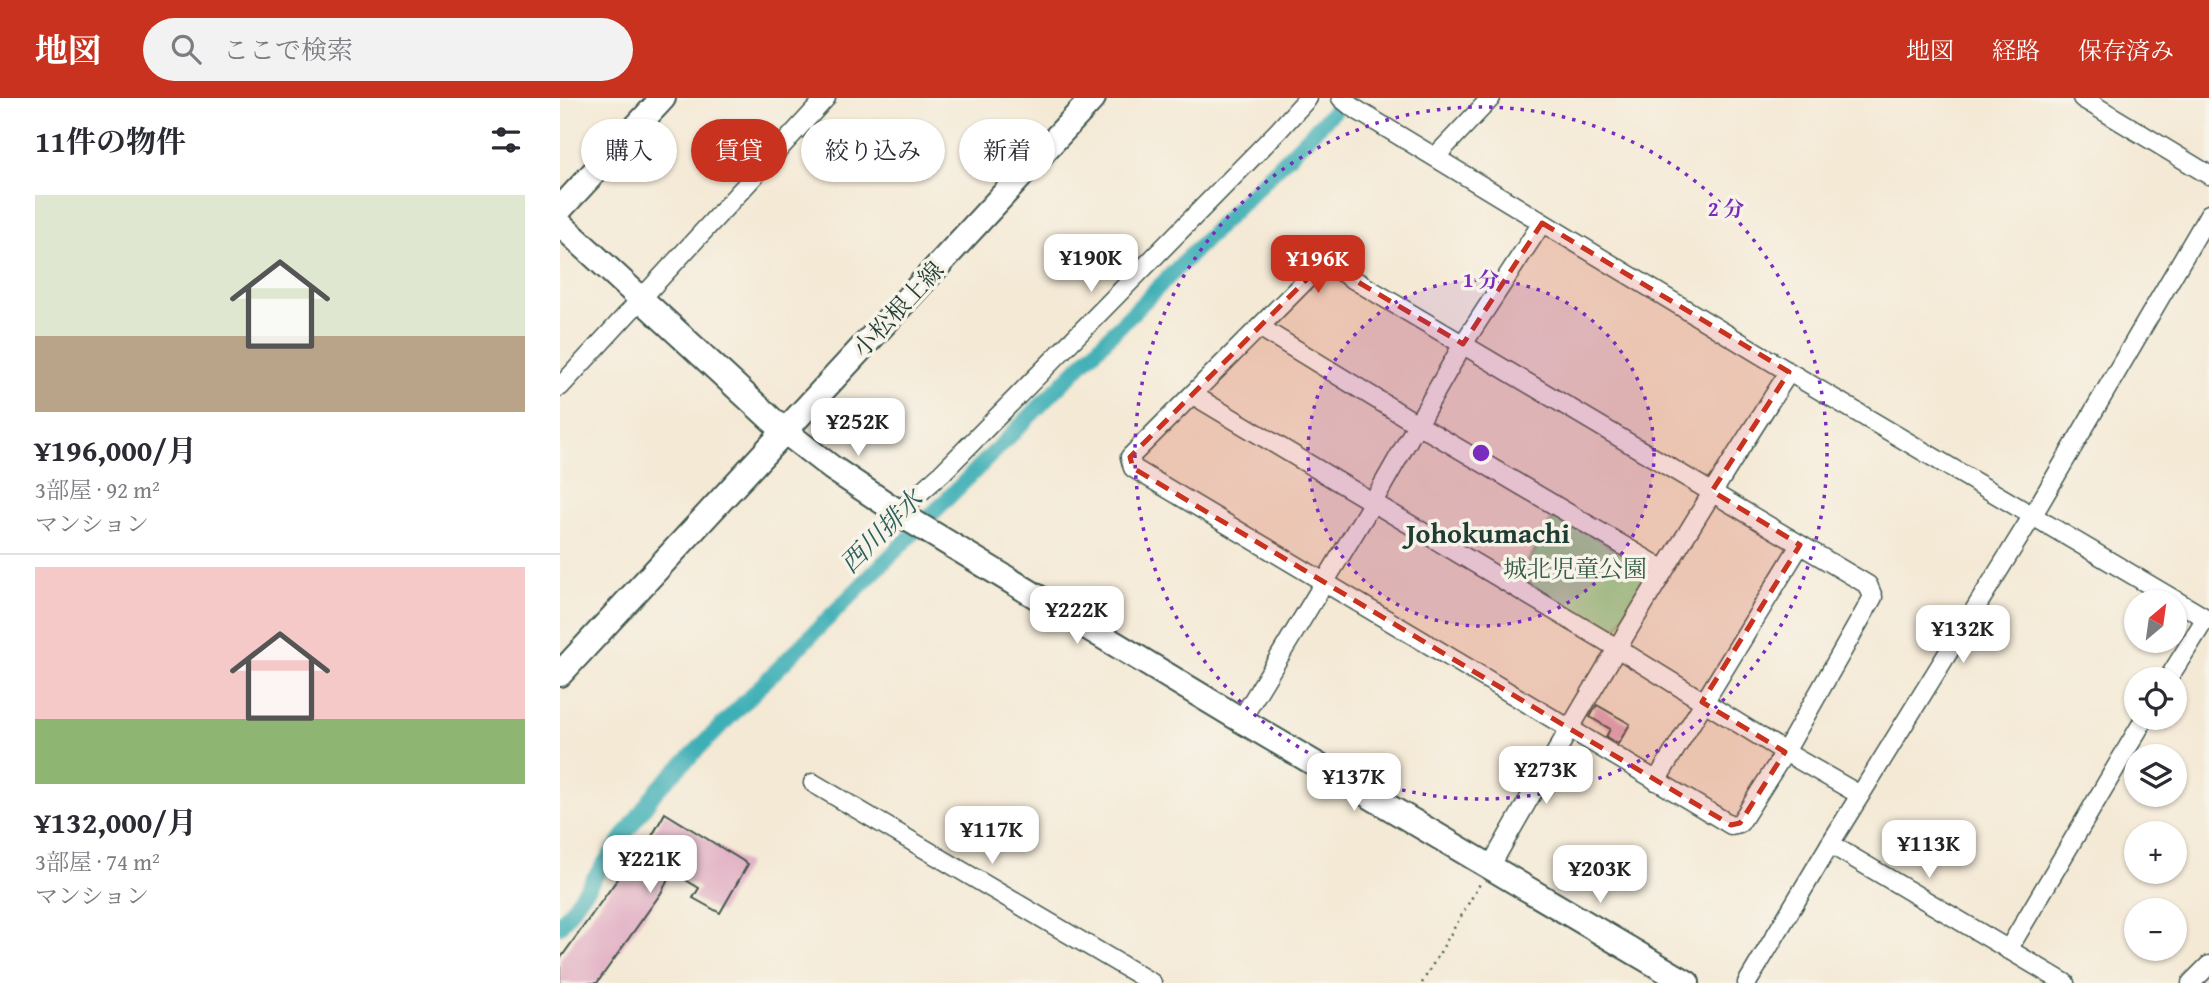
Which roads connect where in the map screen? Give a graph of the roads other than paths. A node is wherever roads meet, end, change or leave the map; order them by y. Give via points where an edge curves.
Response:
1 (663, 98) edge
2 (826, 98) edge
3 (1093, 98) edge
4 (1308, 98) edge
5 (1491, 98) edge
6 (2082, 98) edge
7 (1346, 103) edge
8 (1436, 156) junction
9 (2209, 175) edge
10 (560, 209) edge
11 (2209, 214) edge
12 (1542, 223) junction
13 (560, 224) edge
14 (641, 299) junction
15 (1261, 328) junction
16 (1464, 344) junction
17 (1789, 372) junction
18 (560, 387) edge
19 (1193, 395) junction
20 (1417, 424) junction
21 (783, 430) junction
22 (1712, 491) junction
23 (1373, 502) junction
24 (2033, 515) junction
25 (904, 516) junction
26 (1800, 545) junction
27 (1663, 569) junction
28 (1323, 583) junction
29 (2207, 619) edge
30 (1617, 648) junction
31 (2176, 667) edge
32 (560, 674) edge
33 (1702, 702) junction
34 (1241, 720) junction
35 (1569, 727) junction
36 (2138, 730) edge
37 (1785, 752) junction
38 (1656, 781) junction
39 (813, 783) dead end
40 (1860, 795) junction
41 (1829, 844) junction
42 (1490, 867) junction
43 (2008, 950) junction
44 (2209, 965) edge
45 (1152, 983) edge
46 (1687, 983) edge
47 (1747, 983) edge
48 (2065, 983) edge
49 (2191, 983) edge

1 - 10 street
2 - 14 street
3 - 21 street, 小松根上線
4 - 25 street
5 - 8 street
6 - 9 street
7 - 8 street
8 - 12 street
11 - 24 street
12 - 16 street
12 - 17 street
13 - 14 street
14 - 18 street
14 - 21 street
15 - 16 street via 1324,262
15 - 19 street
15 - 20 street
16 - 20 street
16 - 22 street
17 - 22 street
17 - 24 street
19 - 23 street
19 - 28 street via 1130,457 1133,468
20 - 23 street
20 - 27 street
21 - 25 street
21 - 32 street, 小松根上線
22 - 26 street
22 - 27 street
23 - 28 street
23 - 30 street
24 - 29 street
24 - 40 street
25 - 34 street
26 - 33 street
26 - 37 street via 1868,585 1873,597
27 - 30 street
28 - 34 street
28 - 35 street
29 - 31 street
30 - 33 street
30 - 35 street
33 - 37 street
33 - 38 street
34 - 42 street
35 - 38 street
35 - 42 street
36 - 43 street
37 - 38 street via 1740,823 1731,825
37 - 40 street
39 - 45 street
40 - 41 street
41 - 43 street
41 - 47 street
42 - 46 street
43 - 48 street
44 - 49 street

